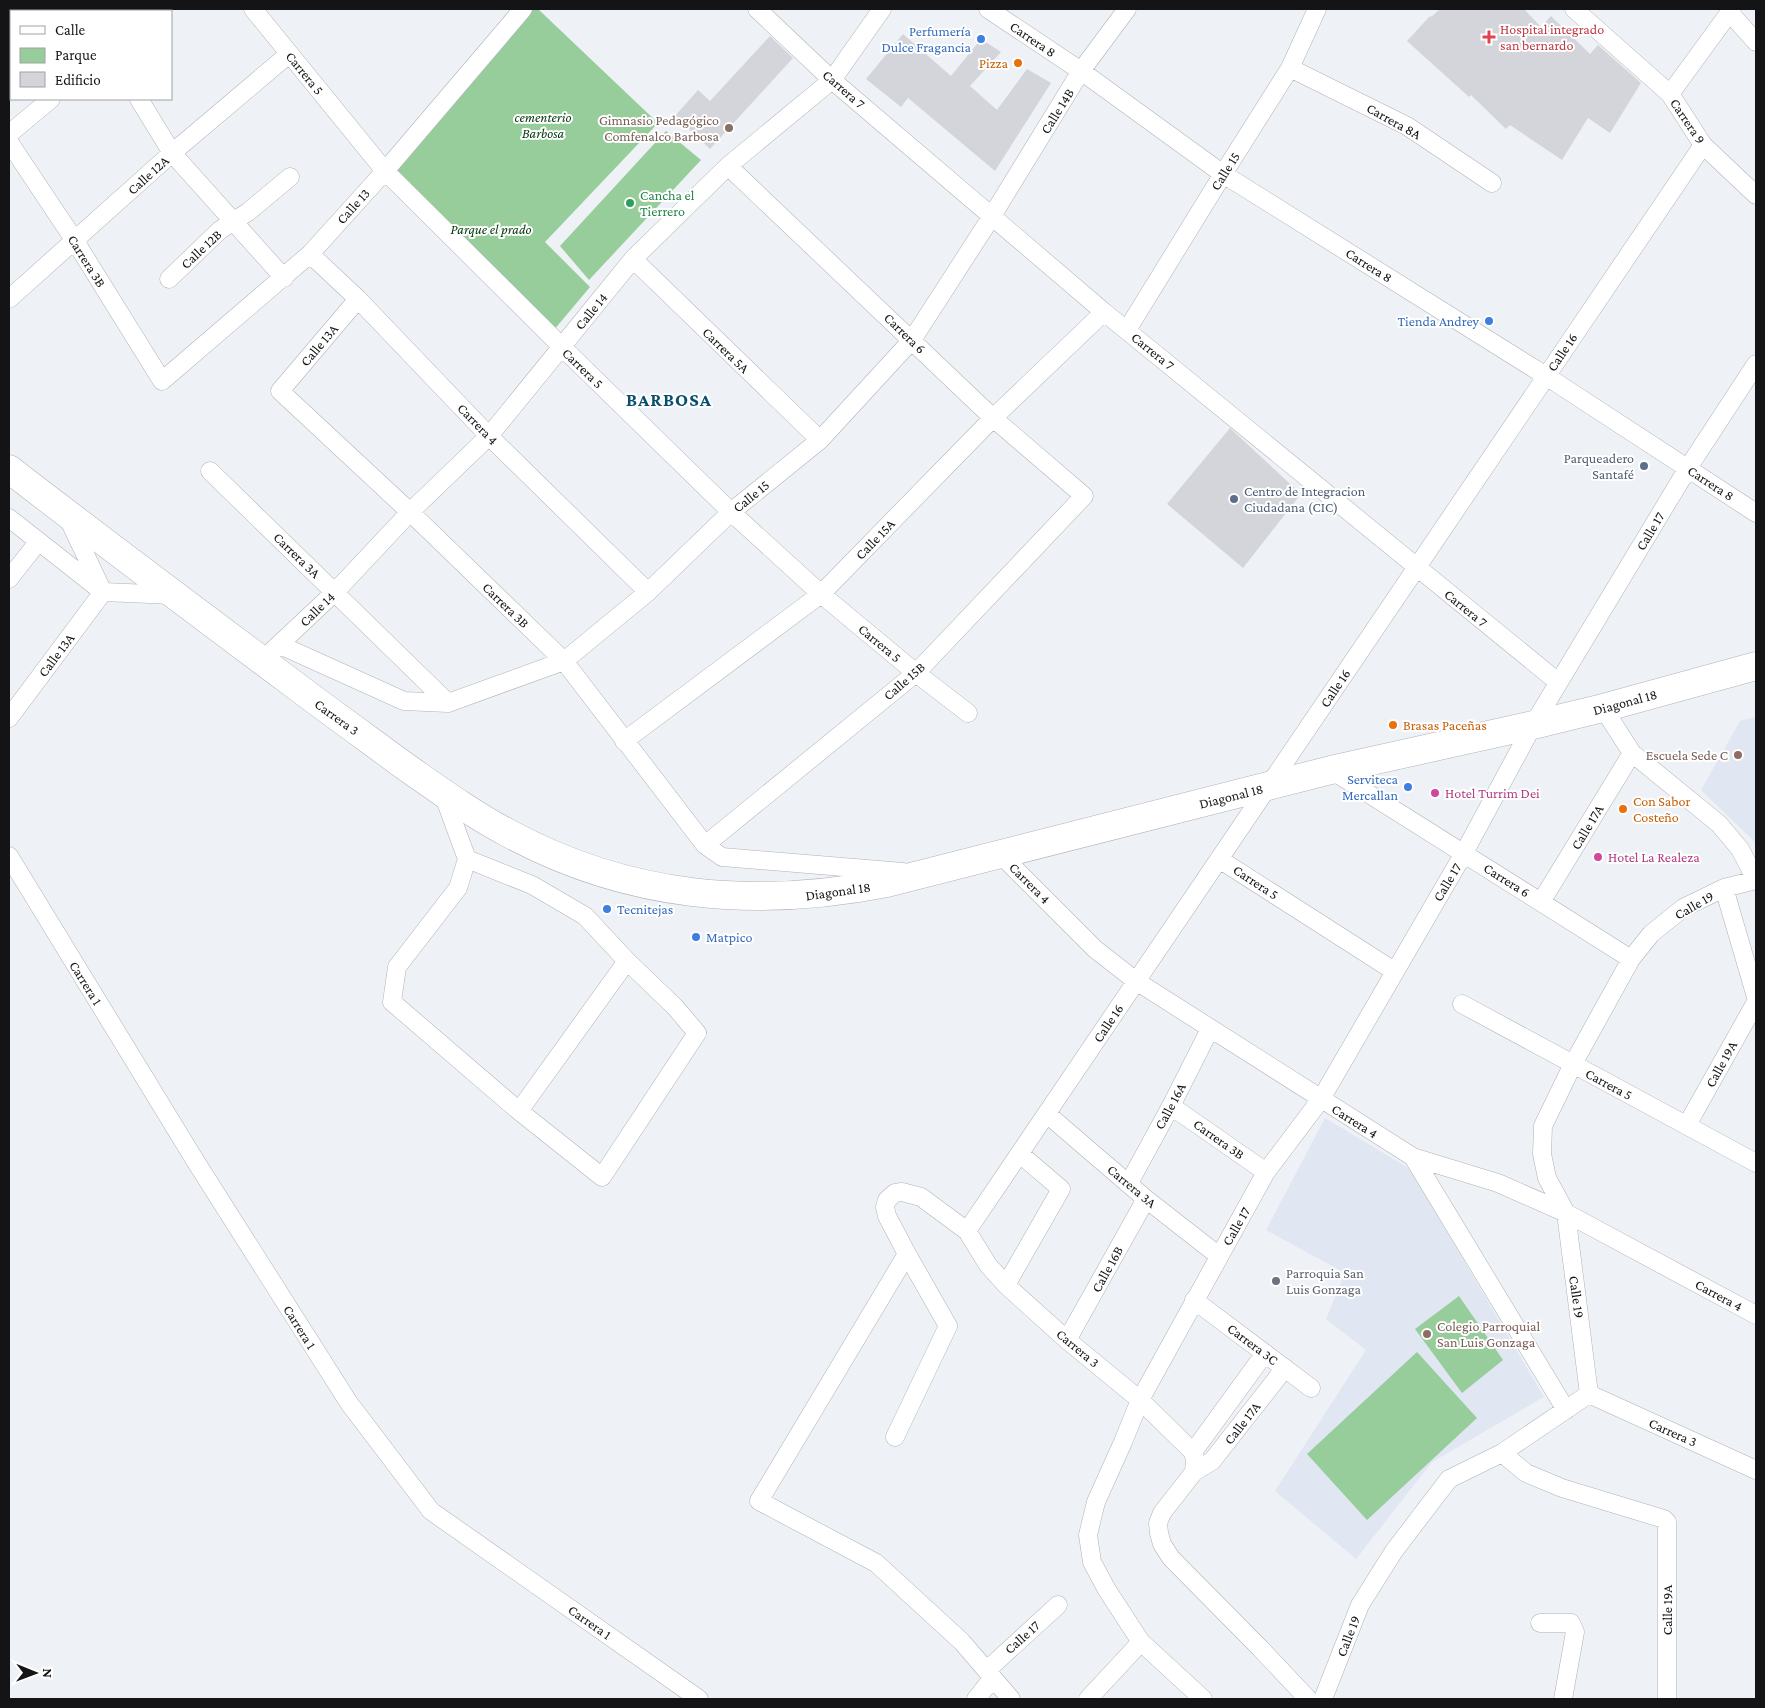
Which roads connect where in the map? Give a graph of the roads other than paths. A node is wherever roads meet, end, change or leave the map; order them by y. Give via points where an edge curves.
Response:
1 (253, 9) edge
2 (523, 9) edge
3 (757, 9) edge
4 (882, 9) edge
5 (988, 9) edge
6 (1127, 9) edge
7 (1317, 9) edge
8 (1574, 9) edge
9 (1731, 11) edge
10 (1014, 16) edge
11 (1756, 42) edge
12 (289, 54) junction
13 (1290, 68) junction
14 (1081, 71) junction
15 (832, 80) junction
16 (1670, 94) junction
17 (50, 100) edge
18 (140, 100) edge
19 (9, 134) edge
20 (9, 142) edge
21 (1702, 145) junction
22 (172, 153) junction
23 (728, 166) junction
24 (385, 171) junction
25 (1223, 174) junction
26 (290, 176) dead end
27 (1492, 183) dead end
28 (1756, 195) edge
29 (992, 216) junction
30 (233, 221) junction
31 (75, 241) junction
32 (310, 254) junction
33 (633, 259) junction
34 (170, 278) dead end
35 (284, 278) junction
36 (9, 299) edge
37 (358, 299) junction
38 (1104, 312) junction
39 (1127, 330) junction
40 (912, 340) junction
41 (562, 347) junction
42 (1756, 364) edge
43 (1546, 376) junction
44 (162, 381) joint
45 (280, 391) joint
46 (993, 418) junction
47 (489, 436) junction
48 (820, 440) junction
49 (1688, 468) junction
50 (9, 469) edge
51 (210, 472) dead end
52 (1084, 496) joint
53 (65, 512) junction
54 (410, 512) junction
55 (731, 512) junction
56 (1756, 513) edge
57 (9, 518) edge
58 (38, 542) junction
59 (1416, 568) junction
60 (9, 579) edge
61 (103, 592) junction
62 (335, 592) junction
63 (648, 592) junction
64 (822, 594) junction
65 (174, 595) junction
66 (271, 653) junction
67 (564, 661) junction
68 (1756, 666) edge
69 (916, 673) junction
70 (1558, 682) junction
71 (448, 703) junction
72 (1602, 708) junction
73 (968, 713) dead end
74 (9, 718) edge
75 (1533, 725) junction
76 (624, 741) junction
77 (1632, 753) junction
78 (1331, 770) junction
79 (1268, 787) junction
80 (443, 793) junction
81 (705, 845) junction
82 (1464, 853) junction
83 (1000, 854) junction
84 (9, 856) edge
85 (467, 859) junction
86 (1219, 859) junction
87 (924, 874) junction
88 (1756, 880) edge
89 (1724, 888) junction
90 (702, 894) joint
91 (1541, 902) junction
92 (1631, 958) junction
93 (627, 961) junction
94 (1394, 971) junction
95 (1136, 981) junction
96 (1756, 997) edge
97 (1756, 1002) edge
98 (1462, 1004) dead end
99 (1210, 1028) junction
100 (1573, 1064) junction
101 (1321, 1099) junction
102 (1171, 1106) junction
103 (519, 1111) junction
104 (1047, 1114) junction
105 (1687, 1125) junction
106 (1020, 1154) junction
107 (1413, 1158) junction
108 (1756, 1163) edge
109 (1266, 1172) junction
110 (1129, 1183) junction
111 (1146, 1199) junction
112 (1566, 1213) junction
113 (967, 1231) junction
114 (907, 1254) junction
115 (1218, 1256) junction
116 (1006, 1285) junction
117 (1194, 1300) junction
118 (1756, 1315) edge
119 (1067, 1340) junction
120 (1265, 1353) junction
121 (1285, 1368) junction
122 (1312, 1388) dead end
123 (1589, 1394) junction
124 (1140, 1400) junction
125 (1566, 1410) junction
126 (894, 1437) dead end
127 (1502, 1453) junction
128 (1194, 1462) junction
129 (1756, 1470) edge
130 (1058, 1605) dead end
131 (1540, 1623) dead end
132 (1141, 1642) junction
133 (990, 1674) junction
134 (699, 1699) edge
135 (976, 1699) edge
136 (1011, 1699) edge
137 (1088, 1699) edge
138 (1203, 1699) edge
139 (1308, 1699) edge
140 (1323, 1699) edge
141 (1562, 1699) edge
142 (1667, 1699) edge

1 - 12 street, Carrera 5
2 - 24 street, Calle 13
3 - 15 street, Carrera 7
4 - 15 street, Calle 14
5 - 10 street, Carrera 8
6 - 14 street, Calle 14B
7 - 13 street, Calle 15
8 - 16 street, Carrera 9
9 - 11 street
9 - 16 street
10 - 14 street, Carrera 8
12 - 22 street, Calle 12A
12 - 24 street, Carrera 5
13 - 25 street, Calle 15
13 - 27 street, Carrera 8A via 1407,126
14 - 25 street, Carrera 8
14 - 29 street, Calle 14B
15 - 23 street, Calle 14
15 - 29 street, Carrera 7
16 - 21 street, Carrera 9
17 - 19 street
18 - 22 street
20 - 31 street, Carrera 3B
21 - 28 street, Carrera 9
21 - 43 street, Calle 16
22 - 30 street
22 - 31 street, Calle 12A
23 - 33 street, Calle 14
23 - 40 street, Carrera 6
24 - 32 street, Calle 13
24 - 41 street, Carrera 5
25 - 39 street, Calle 15
25 - 43 street, Carrera 8
26 - 30 street, Calle 12B
29 - 38 street, Carrera 7
29 - 40 street, Calle 15
30 - 34 street, Calle 12B
30 - 35 street
31 - 36 street, Calle 12A
31 - 44 street, Carrera 3B
32 - 35 street, Calle 13
32 - 37 street, Carrera 4
33 - 41 street, Calle 14
33 - 48 street, Carrera 5A
35 - 44 street, Calle 13
37 - 45 street, Calle 13A
37 - 47 street, Carrera 4
38 - 39 street, Carrera 7
38 - 46 street, Calle 15A
39 - 59 street, Carrera 7
40 - 46 street, Carrera 6
40 - 48 street, Calle 15
41 - 47 street, Calle 14
41 - 55 street, Carrera 5
42 - 49 street, Calle 17
43 - 49 street, Carrera 8
43 - 59 street, Calle 16
45 - 54 street, Carrera 3B
46 - 52 street, Carrera 6
46 - 64 street, Calle 15A
47 - 54 street, Calle 14
47 - 63 street, Carrera 4
48 - 55 street, Calle 15
49 - 56 street, Carrera 8
49 - 70 street, Calle 17
50 - 53 main road, Carrera 3
51 - 62 street, Carrera 3A
52 - 69 street, Calle 15B
53 - 61 street
53 - 65 main road, Carrera 3
54 - 62 street, Calle 14
54 - 67 street, Carrera 3B
55 - 63 street, Calle 15
55 - 64 street, Carrera 5
57 - 58 street
58 - 60 street
58 - 61 street
59 - 70 street, Carrera 7
59 - 79 street, Calle 16
61 - 65 street
61 - 74 street, Calle 13A
62 - 66 street, Calle 14
62 - 71 street, Carrera 3A
63 - 67 street, Calle 15
64 - 69 street, Carrera 5
64 - 76 street, Calle 15A
65 - 66 main road, Carrera 3
66 - 71 street via 404,701
66 - 80 main road, Carrera 3
67 - 71 street, Calle 15
67 - 76 street, Carrera 3B
68 - 72 main road, Diagonal 18
69 - 73 street, Carrera 5
69 - 81 street, Calle 15B
70 - 75 street, Calle 17
72 - 75 main road, Diagonal 18
72 - 77 street
75 - 78 main road, Diagonal 18
75 - 82 street, Calle 17
76 - 81 street, Carrera 3B
77 - 88 street via 1719,824 1740,848
77 - 91 street, Calle 17A
78 - 79 main road, Diagonal 18
78 - 82 street, Carrera 6
79 - 83 main road, Diagonal 18
79 - 86 street, Calle 16
80 - 85 street
80 - 90 main road, Carrera 3 via 509,834 571,862 617,877
81 - 87 street, Carrera 3B via 722,858
82 - 91 street, Carrera 6
82 - 94 street, Calle 17
83 - 87 main road, Diagonal 18
83 - 95 street, Carrera 4 via 1095,949
84 - 134 street, Carrera 1 via 196,1162 349,1403 431,1511
85 - 93 street via 532,885 585,916
85 - 103 street via 458,888 397,967 392,1002
86 - 94 street, Carrera 5
86 - 95 street, Calle 16
87 - 90 main road, Diagonal 18 via 848,891 810,895
88 - 89 street, Calle 19
89 - 92 street, Calle 19 via 1683,908 1651,934
89 - 96 street
91 - 92 street, Carrera 6
92 - 100 street, Calle 19
93 - 103 street
93 - 103 street via 697,1033 602,1178
94 - 101 street, Calle 17
95 - 99 street, Carrera 4
95 - 104 street, Calle 16
97 - 105 street, Calle 19A
98 - 100 street, Carrera 5
99 - 101 street, Carrera 4
99 - 102 street, Calle 16A
100 - 105 street, Carrera 5
100 - 112 street, Calle 19 via 1543,1126 1542,1154 1547,1178
101 - 107 street, Carrera 4
101 - 109 street, Calle 17
102 - 109 street, Carrera 3B
102 - 110 street, Calle 16A
104 - 106 street, Calle 16
104 - 110 street, Carrera 3A
105 - 108 street, Carrera 5
106 - 113 street, Calle 16
106 - 116 street via 1061,1189
107 - 112 street, Carrera 4 via 1498,1183
107 - 125 street
109 - 115 street, Calle 17
110 - 111 street, Carrera 3A
111 - 115 street, Carrera 3A
111 - 119 street, Calle 16B
112 - 118 street, Carrera 4
112 - 123 street, Calle 19
113 - 114 street via 922,1197 895,1193 885,1207
113 - 116 street, Carrera 3 via 988,1265
114 - 126 street via 948,1326
114 - 133 street via 759,1502 876,1564 962,1642
115 - 117 street, Calle 17
116 - 119 street, Carrera 3
117 - 120 street, Carrera 3C
117 - 124 street, Calle 17
119 - 124 street, Carrera 3
120 - 121 street, Carrera 3C
120 - 128 street, Calle 17A
121 - 122 street, Carrera 3C
121 - 128 street, Calle 17A via 1212,1461
123 - 125 street, Calle 19
123 - 129 street, Carrera 3
124 - 128 street, Carrera 3
124 - 132 street, Calle 17 via 1096,1502 1088,1535 1092,1562
125 - 127 street, Calle 19
127 - 140 street, Calle 19 via 1449,1479 1394,1551 1360,1605
127 - 142 street, Calle 19A via 1526,1473 1562,1488 1664,1519
128 - 139 street via 1158,1523 1162,1544 1171,1558
130 - 133 street, Calle 17
131 - 141 street via 1571,1623 1575,1632
132 - 137 street
132 - 138 street, Calle 17
133 - 135 street, Calle 17
133 - 136 street

